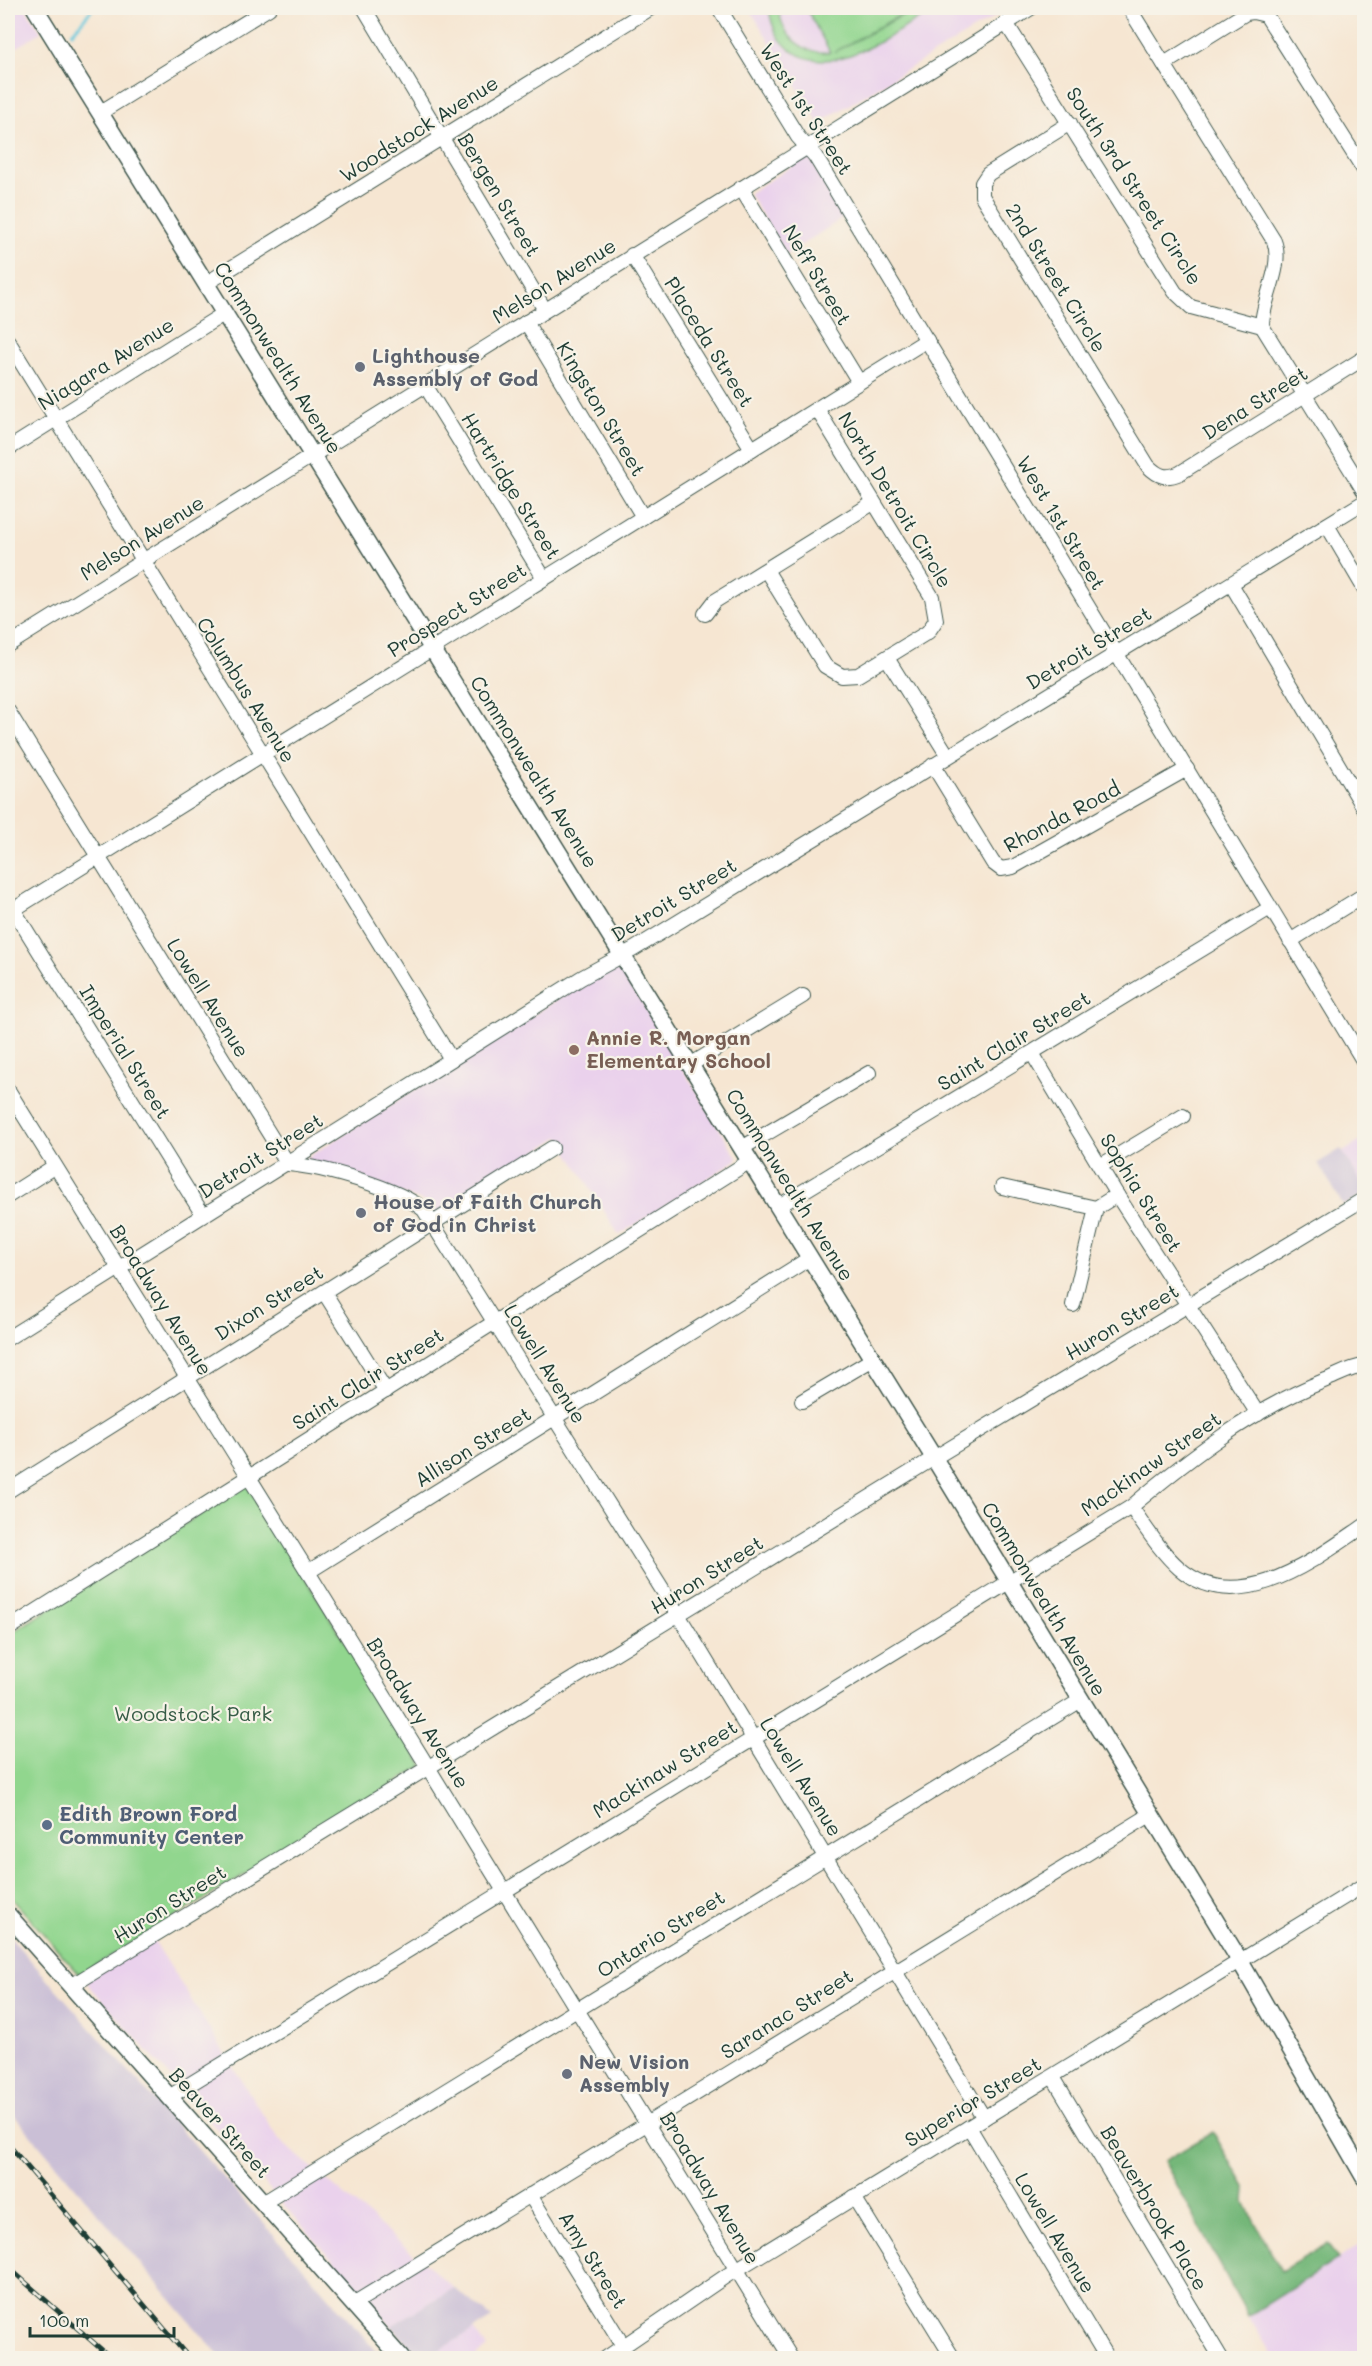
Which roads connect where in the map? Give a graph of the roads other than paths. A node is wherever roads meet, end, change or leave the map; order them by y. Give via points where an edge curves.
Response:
1 (36, 8) edge
2 (269, 8) edge
3 (364, 8) edge
4 (651, 8) edge
5 (719, 8) edge
6 (1031, 8) edge
7 (1129, 8) edge
8 (1006, 23) junction
9 (1164, 64) junction
10 (101, 112) junction
11 (1070, 123) junction
12 (442, 137) junction
13 (807, 147) junction
14 (1365, 170) edge
15 (741, 188) junction
16 (632, 255) junction
17 (207, 283) junction
18 (545, 310) junction
19 (225, 313) junction
20 (526, 322) junction
21 (1262, 326) junction
22 (927, 340) junction
23 (8, 341) edge
24 (1365, 358) edge
25 (860, 382) junction
26 (425, 385) junction
27 (1304, 395) junction
28 (817, 409) junction
29 (56, 419) junction
30 (8, 449) edge
31 (752, 449) junction
32 (313, 455) junction
33 (1165, 477) joint
34 (1365, 491) edge
35 (1365, 502) edge
36 (873, 503) junction
37 (643, 517) junction
38 (1327, 525) junction
39 (143, 561) junction
40 (766, 570) junction
41 (544, 578) junction
42 (1231, 584) junction
43 (1365, 588) edge
44 (705, 614) dead end
45 (8, 645) edge
46 (433, 648) junction
47 (1118, 653) junction
48 (887, 658) junction
49 (8, 711) edge
50 (263, 755) junction
51 (948, 756) junction
52 (933, 765) junction
53 (1187, 769) junction
54 (1365, 808) edge
55 (98, 858) junction
56 (1365, 895) edge
57 (1270, 908) junction
58 (10, 911) edge
59 (1290, 941) junction
60 (623, 954) junction
61 (803, 996) dead end
62 (1032, 1053) junction
63 (451, 1059) junction
64 (1365, 1062) edge
65 (690, 1065) junction
66 (869, 1073) dead end
67 (8, 1090) edge
68 (1184, 1116) dead end
69 (552, 1148) dead end
70 (746, 1155) junction
71 (288, 1164) junction
72 (55, 1166) junction
73 (1100, 1166) junction
74 (1002, 1187) dead end
75 (1117, 1195) junction
76 (8, 1196) edge
77 (1365, 1199) edge
78 (778, 1206) junction
79 (1096, 1208) junction
80 (203, 1215) junction
81 (432, 1222) junction
82 (810, 1258) junction
83 (119, 1268) junction
84 (324, 1293) junction
85 (1073, 1305) dead end
86 (1188, 1305) junction
87 (495, 1321) junction
88 (8, 1338) edge
89 (873, 1359) junction
90 (1365, 1366) edge
91 (186, 1378) junction
92 (386, 1391) junction
93 (802, 1401) dead end
94 (1258, 1414) junction
95 (556, 1418) junction
96 (934, 1458) junction
97 (249, 1477) junction
98 (8, 1491) edge
99 (1131, 1507) junction
100 (1365, 1526) edge
101 (308, 1572) junction
102 (1007, 1582) junction
103 (679, 1615) junction
104 (8, 1629) edge
105 (1081, 1700) junction
106 (754, 1737) junction
107 (429, 1768) junction
108 (1150, 1815) junction
109 (826, 1856) junction
110 (1365, 1885) edge
111 (505, 1890) junction
112 (8, 1915) edge
113 (1240, 1961) junction
114 (896, 1970) junction
115 (71, 1986) junction
116 (577, 2009) junction
117 (1053, 2077) junction
118 (169, 2097) junction
119 (984, 2118) junction
120 (647, 2123) junction
121 (969, 2127) junction
122 (1365, 2177) edge
123 (530, 2195) junction
124 (854, 2197) junction
125 (263, 2203) junction
126 (737, 2270) junction
127 (353, 2304) junction
128 (624, 2347) junction
129 (401, 2358) edge
130 (606, 2358) edge
131 (791, 2358) edge
132 (953, 2358) edge
133 (1107, 2358) edge
134 (1221, 2358) edge

1 - 10 main road, Commonwealth Avenue
2 - 10 street
3 - 12 street, Bergen Street
4 - 12 street, Woodstock Avenue
5 - 13 street, West 1st Street
6 - 8 street, Melson Avenue
7 - 9 street
8 - 11 street, South 3rd Street Circle
8 - 13 street, Melson Avenue
9 - 14 street via 1246,13 1266,15
9 - 21 street via 1277,249
10 - 17 main road, Commonwealth Avenue
11 - 21 street, South 3rd Street Circle via 1182,300 1191,307
11 - 33 street, 2nd Street Circle via 988,174 982,183 982,196 1148,466
12 - 17 street, Woodstock Avenue
12 - 18 street, Bergen Street
13 - 15 street, Melson Avenue
13 - 22 street, West 1st Street
15 - 16 street, Melson Avenue
15 - 25 street, Neff Street
16 - 18 street, Melson Avenue
16 - 31 street, Placeda Street
17 - 19 main road, Commonwealth Avenue
18 - 20 street, Melson Avenue
19 - 29 street, Niagara Avenue
19 - 32 main road, Commonwealth Avenue
20 - 26 street, Melson Avenue
20 - 37 street, Kingston Street
21 - 27 street
22 - 25 street, Prospect Street
22 - 47 street, West 1st Street
23 - 29 street, Columbus Avenue
24 - 27 street, Dena Street
25 - 28 street, Prospect Street
26 - 32 street, Melson Avenue
26 - 41 street, Hartridge Street
27 - 33 street, Dena Street via 1180,473
27 - 34 street
28 - 31 street, Prospect Street
28 - 36 street, North Detroit Circle
29 - 30 street, Niagara Avenue
29 - 39 street, Columbus Avenue
31 - 37 street, Prospect Street
32 - 39 street, Melson Avenue
32 - 46 main road, Commonwealth Avenue
35 - 38 street, Detroit Street
36 - 40 street
36 - 48 street, North Detroit Circle via 932,597 937,613 928,632
37 - 41 street, Prospect Street
38 - 42 street, Detroit Street
38 - 43 street
39 - 45 street, Melson Avenue
39 - 50 street, Columbus Avenue
40 - 44 street via 715,601
40 - 48 street via 825,666 842,676 858,675
41 - 46 street, Prospect Street
42 - 47 street, Detroit Street
42 - 54 street
46 - 50 street, Prospect Street
46 - 60 main road, Commonwealth Avenue
47 - 51 street, Detroit Street
47 - 53 street, West 1st Street
48 - 51 street
49 - 55 street, Lowell Avenue
50 - 55 street, Prospect Street
50 - 63 street, Columbus Avenue
51 - 52 street, Detroit Street
52 - 53 street, Rhonda Road via 993,863 1001,869 1013,867
52 - 60 street, Detroit Street
53 - 57 street, West 1st Street
55 - 58 street, Prospect Street
55 - 71 street, Lowell Avenue
56 - 59 street
57 - 59 street, West 1st Street
57 - 62 street, Saint Clair Street
58 - 80 street, Imperial Street
59 - 64 street, West 1st Street
60 - 63 street, Detroit Street
60 - 65 main road, Commonwealth Avenue
61 - 65 street
62 - 73 street, Sophia Street
62 - 78 street, Saint Clair Street
63 - 71 street, Detroit Street
65 - 70 main road, Commonwealth Avenue
66 - 70 street, Saint Clair Street
67 - 72 street, Broadway Avenue
68 - 73 street
69 - 81 street, Dixon Street
70 - 78 main road, Commonwealth Avenue
70 - 87 street, Saint Clair Street
71 - 80 street, Detroit Street
71 - 81 street, Lowell Avenue via 306,1165 402,1195 424,1210
72 - 76 street
72 - 83 street, Broadway Avenue
73 - 75 street, Sophia Street
74 - 79 street
75 - 79 street
75 - 86 street, Sophia Street
77 - 86 street, Huron Street
78 - 82 main road, Commonwealth Avenue
79 - 85 street
80 - 83 street, Detroit Street
81 - 84 street, Dixon Street
81 - 87 street, Lowell Avenue
82 - 89 main road, Commonwealth Avenue
82 - 95 street, Allison Street
83 - 88 street, Detroit Street
83 - 91 street, Broadway Avenue
84 - 91 street, Dixon Street
84 - 92 street
86 - 94 street, Sophia Street
86 - 96 street, Huron Street
87 - 92 street, Saint Clair Street
87 - 95 street, Lowell Avenue
89 - 93 street
89 - 96 main road, Commonwealth Avenue
90 - 94 street, Mackinaw Street via 1306,1388
91 - 97 street, Broadway Avenue
91 - 98 street, Dixon Street
92 - 97 street, Saint Clair Street
94 - 99 street, Mackinaw Street via 1173,1471
95 - 101 street, Allison Street
95 - 103 street, Lowell Avenue
96 - 102 main road, Commonwealth Avenue
96 - 103 street, Huron Street
97 - 101 street, Broadway Avenue
97 - 104 street, Saint Clair Street
99 - 100 street via 1179,1567 1221,1587 1252,1586 1280,1576
99 - 102 street, Mackinaw Street
101 - 107 street, Broadway Avenue
102 - 105 main road, Commonwealth Avenue
102 - 106 street, Mackinaw Street
103 - 106 street, Lowell Avenue
103 - 107 street, Huron Street
105 - 108 main road, Commonwealth Avenue
105 - 109 street, Ontario Street
106 - 109 street, Lowell Avenue
106 - 111 street, Mackinaw Street
107 - 111 street, Broadway Avenue
107 - 115 street, Huron Street
108 - 113 main road, Commonwealth Avenue
108 - 114 street, Saranac Street
109 - 114 street, Lowell Avenue
109 - 116 street, Ontario Street
110 - 113 street, Superior Street
111 - 116 street, Broadway Avenue
111 - 118 street, Mackinaw Street
112 - 115 main road, Beaver Street
113 - 117 street, Superior Street
113 - 122 main road, Commonwealth Avenue
114 - 119 street, Lowell Avenue
114 - 120 street, Saranac Street
115 - 118 main road, Beaver Street
116 - 120 street, Broadway Avenue
116 - 125 street, Ontario Street
117 - 119 street, Superior Street
117 - 134 street, Beaverbrook Place
118 - 125 main road, Beaver Street
119 - 121 street, Superior Street
120 - 123 street, Saranac Street
120 - 126 street, Broadway Avenue
121 - 124 street, Superior Street
121 - 133 street, Lowell Avenue
123 - 127 street, Saranac Street
123 - 128 street, Amy Street
124 - 126 street, Superior Street
124 - 132 street
125 - 127 main road, Beaver Street
126 - 128 street, Superior Street
126 - 131 street, Broadway Avenue
127 - 129 main road, Beaver Street
128 - 130 street, Superior Street

